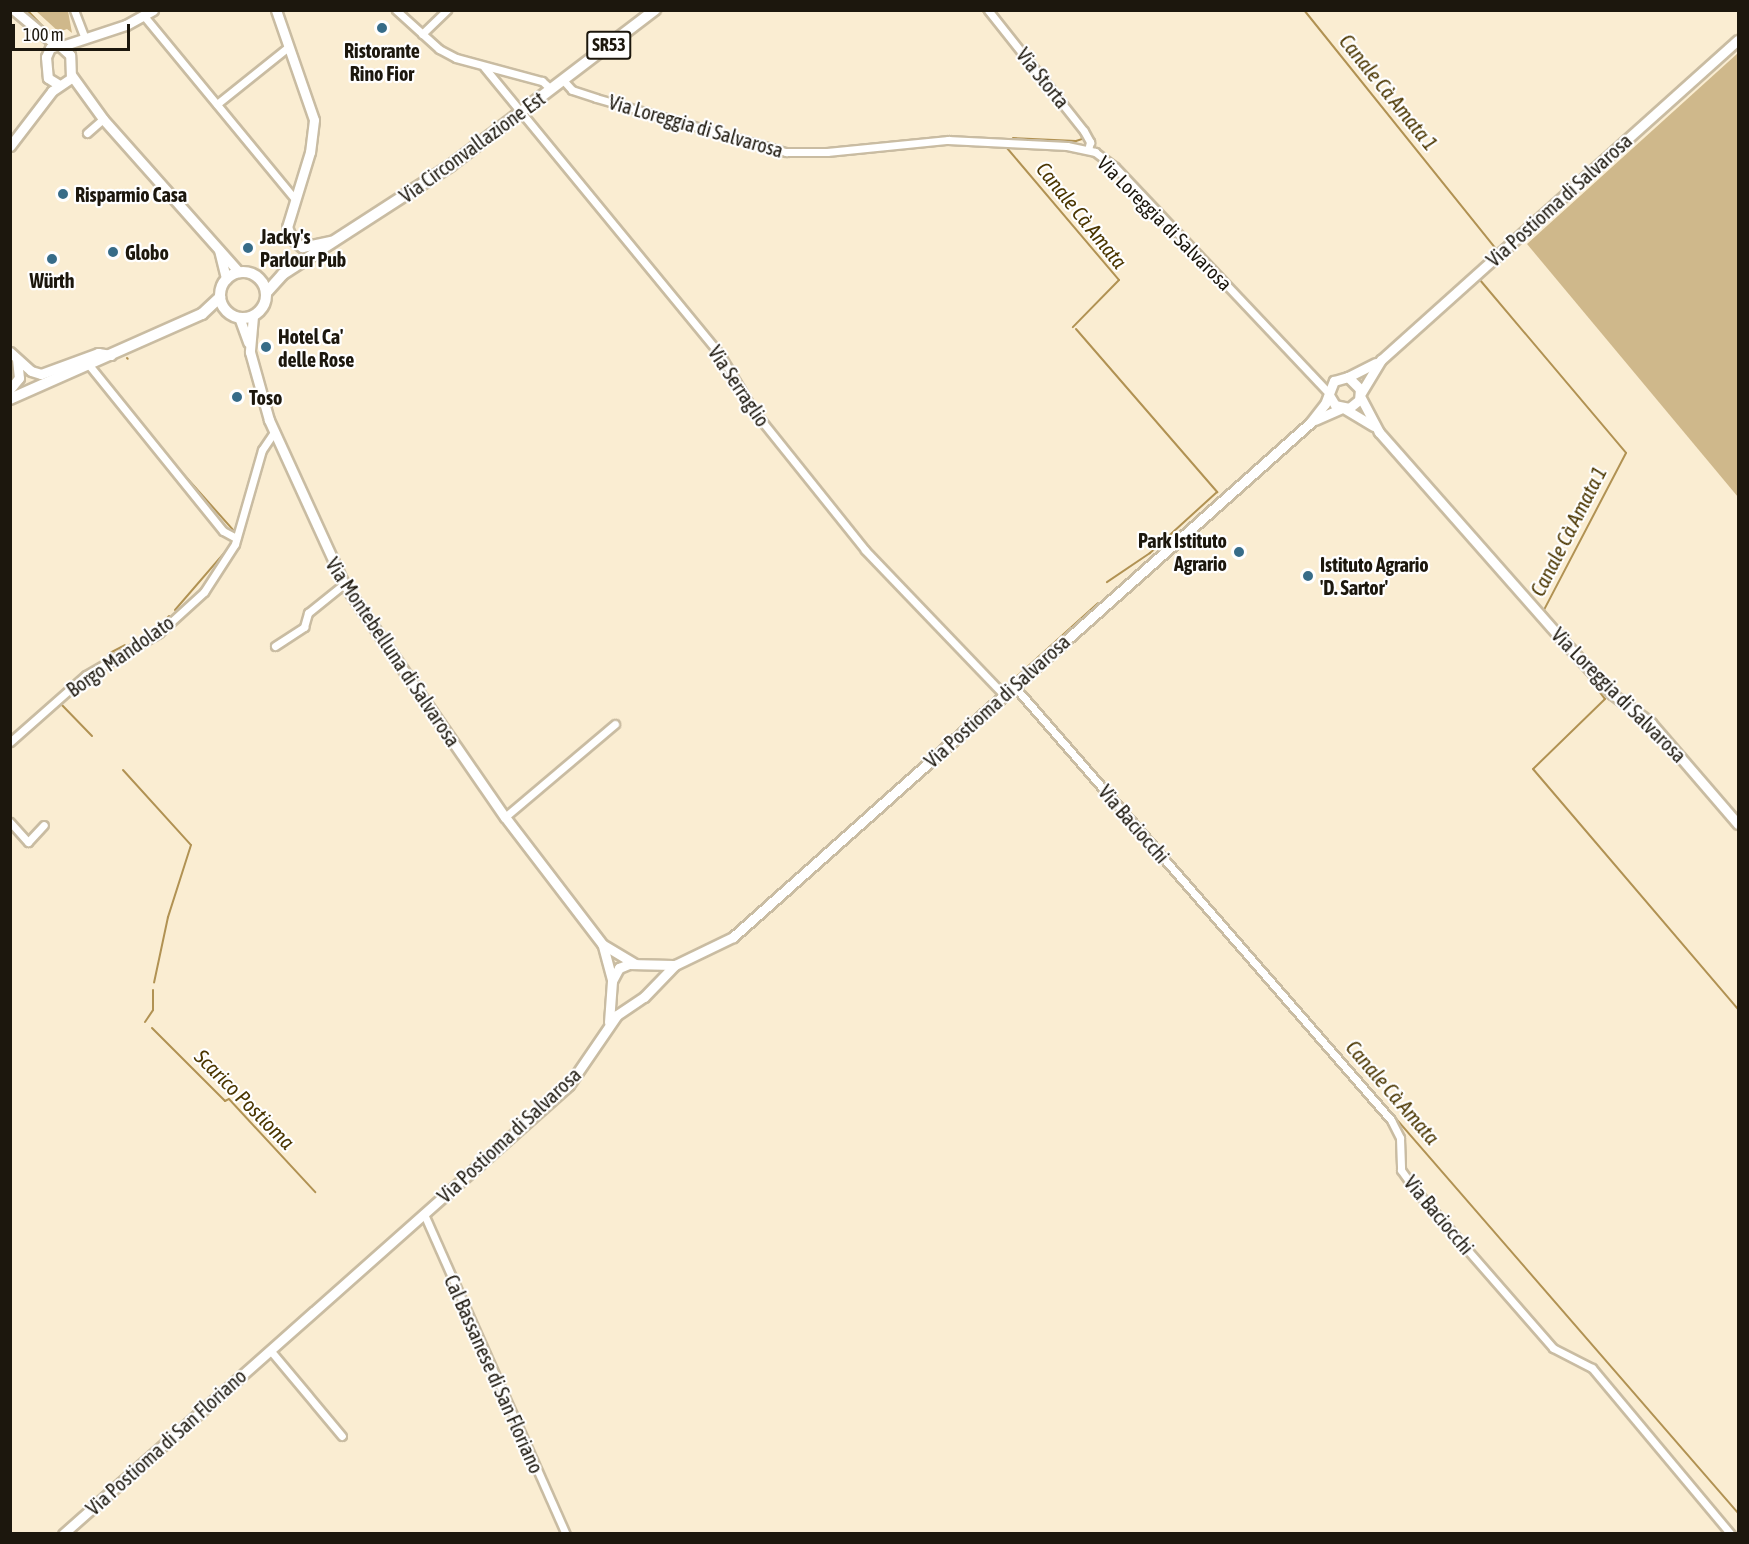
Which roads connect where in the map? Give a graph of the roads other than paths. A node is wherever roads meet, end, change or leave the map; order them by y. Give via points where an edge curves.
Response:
1 (14, 10) edge
2 (74, 10) edge
3 (153, 10) edge
4 (276, 10) edge
5 (396, 10) edge
6 (447, 10) edge
7 (655, 10) edge
8 (988, 10) edge
9 (144, 16) junction
10 (35, 31) junction
11 (422, 34) junction
12 (85, 38) junction
13 (1738, 40) edge
14 (60, 46) junction
15 (287, 48) junction
16 (46, 55) junction
17 (71, 62) junction
18 (484, 67) junction
19 (72, 76) junction
20 (48, 78) junction
21 (563, 80) junction
22 (61, 85) junction
23 (551, 89) junction
24 (84, 95) junction
25 (48, 96) junction
26 (217, 104) junction
27 (521, 112) junction
28 (103, 119) junction
29 (87, 133) dead end
30 (10, 146) edge
31 (1088, 150) junction
32 (294, 198) junction
33 (340, 238) junction
34 (218, 247) junction
35 (239, 272) junction
36 (283, 274) junction
37 (226, 279) junction
38 (261, 280) junction
39 (266, 293) junction
40 (220, 297) junction
41 (202, 314) junction
42 (234, 316) junction
43 (253, 316) junction
44 (249, 344) junction
45 (10, 352) edge
46 (111, 355) junction
47 (17, 360) junction
48 (1380, 360) junction
49 (89, 365) junction
50 (1315, 376) junction
51 (1348, 377) junction
52 (1337, 379) junction
53 (10, 389) edge
54 (1329, 394) junction
55 (1360, 395) junction
56 (10, 399) edge
57 (1344, 409) junction
58 (1310, 423) junction
59 (274, 432) junction
60 (1379, 432) junction
61 (236, 538) junction
62 (344, 584) junction
63 (275, 646) dead end
64 (1014, 686) junction
65 (1004, 695) junction
66 (615, 724) dead end
67 (10, 742) edge
68 (505, 817) junction
69 (10, 822) edge
70 (1738, 824) edge
71 (45, 825) dead end
72 (602, 944) junction
73 (637, 965) junction
74 (675, 965) junction
75 (612, 985) junction
76 (650, 987) junction
77 (635, 1002) junction
78 (609, 1023) junction
79 (424, 1214) junction
80 (270, 1350) junction
81 (342, 1436) dead end
82 (63, 1533) edge
83 (566, 1533) edge
84 (1731, 1533) edge

1 - 10 street
2 - 12 street
3 - 9 street
4 - 15 street
5 - 11 street
6 - 11 street
7 - 21 main road, Via Circonvallazione Est / SR53
8 - 31 street, Via Storta via 1084,131 1090,141
9 - 12 street
9 - 26 street
10 - 14 street
10 - 16 street
11 - 18 street via 445,53
12 - 14 street
12 - 17 street
13 - 48 street, Via Postioma di Salvarosa
14 - 16 street
14 - 17 street via 69,52
15 - 26 street
15 - 32 street via 311,102 314,120 310,152
16 - 20 street
17 - 19 street
18 - 23 street via 544,81
18 - 27 street, Via Serraglio
19 - 22 street
19 - 24 street
20 - 22 street
20 - 25 street
21 - 23 main road, Via Circonvallazione Est / SR53
21 - 31 street, Via Loreggia di Salvarosa via 573,90 596,98 786,152 820,153 948,140
22 - 24 street
22 - 25 street
23 - 27 main road, Via Circonvallazione Est / SR53
24 - 28 street
25 - 30 street
26 - 32 street
27 - 33 main road, Via Circonvallazione Est / SR53 via 450,166
27 - 65 street, Via Serraglio via 721,356 746,400 865,550
28 - 29 street
28 - 34 street
31 - 50 street, Via Loreggia di Salvarosa via 1115,168 1299,364
32 - 33 street via 288,231 302,247
33 - 36 main road, Via Circonvallazione Est
34 - 35 street
34 - 37 street
35 - 37 main road
35 - 38 main road
36 - 38 main road
36 - 39 main road
37 - 40 main road
38 - 39 main road
39 - 43 main road via 263,306
40 - 41 main road
40 - 42 main road
41 - 42 main road
41 - 46 main road
42 - 43 main road
42 - 44 street, Via Montebelluna di Salvarosa
43 - 44 street
44 - 59 street, Via Montebelluna di Salvarosa
45 - 47 street
46 - 47 street via 98,353 44,374 35,373
46 - 49 main road
47 - 53 street via 19,378
48 - 51 street, Via Postioma di Salvarosa
48 - 55 street, Via Postioma di Salvarosa
49 - 56 main road
49 - 61 street via 223,531
50 - 52 street
50 - 54 street, Via Loreggia di Salvarosa
51 - 52 street
51 - 55 street via 1356,381
52 - 54 street
54 - 57 street via 1335,405
54 - 58 street, Via Postioma di Salvarosa
55 - 57 street via 1355,405
55 - 60 street, Via Loreggia di Salvarosa
57 - 58 street, Via Postioma di Salvarosa
57 - 60 street, Via Loreggia di Salvarosa
58 - 64 street, Via Postioma di Salvarosa
59 - 61 street, Borgo Mandolato via 262,450
59 - 62 street, Via Montebelluna di Salvarosa
60 - 70 street, Via Loreggia di Salvarosa via 1567,645 1612,694 1652,723
61 - 67 street, Borgo Mandolato via 222,569 204,592 159,633 86,675
62 - 63 street via 308,613 304,627
62 - 68 street, Via Montebelluna di Salvarosa
64 - 65 street, Via Postioma di Salvarosa
64 - 84 street, Via Baciocchi via 1391,1120 1400,1138 1401,1170 1417,1192 1553,1348 1592,1368
65 - 74 street, Via Postioma di Salvarosa via 733,937
66 - 68 street
68 - 72 street, Via Montebelluna di Salvarosa
69 - 71 street via 28,842
72 - 73 street, Via Montebelluna di Salvarosa
72 - 75 street, Via Montebelluna di Salvarosa
73 - 74 street, Via Postioma di Salvarosa
73 - 75 street via 619,968
73 - 76 street via 648,974
74 - 76 street, Via Postioma di Salvarosa
75 - 77 street via 621,999
75 - 78 street, Via Postioma di Salvarosa
76 - 77 street, Via Postioma di Salvarosa
77 - 78 street, Via Postioma di Salvarosa
78 - 79 street, Via Postioma di Salvarosa via 573,1081
79 - 80 street, Via Postioma di San Floriano
79 - 83 street, Cal Bassanese di San Floriano
80 - 81 street
80 - 82 street, Via Postioma di San Floriano

